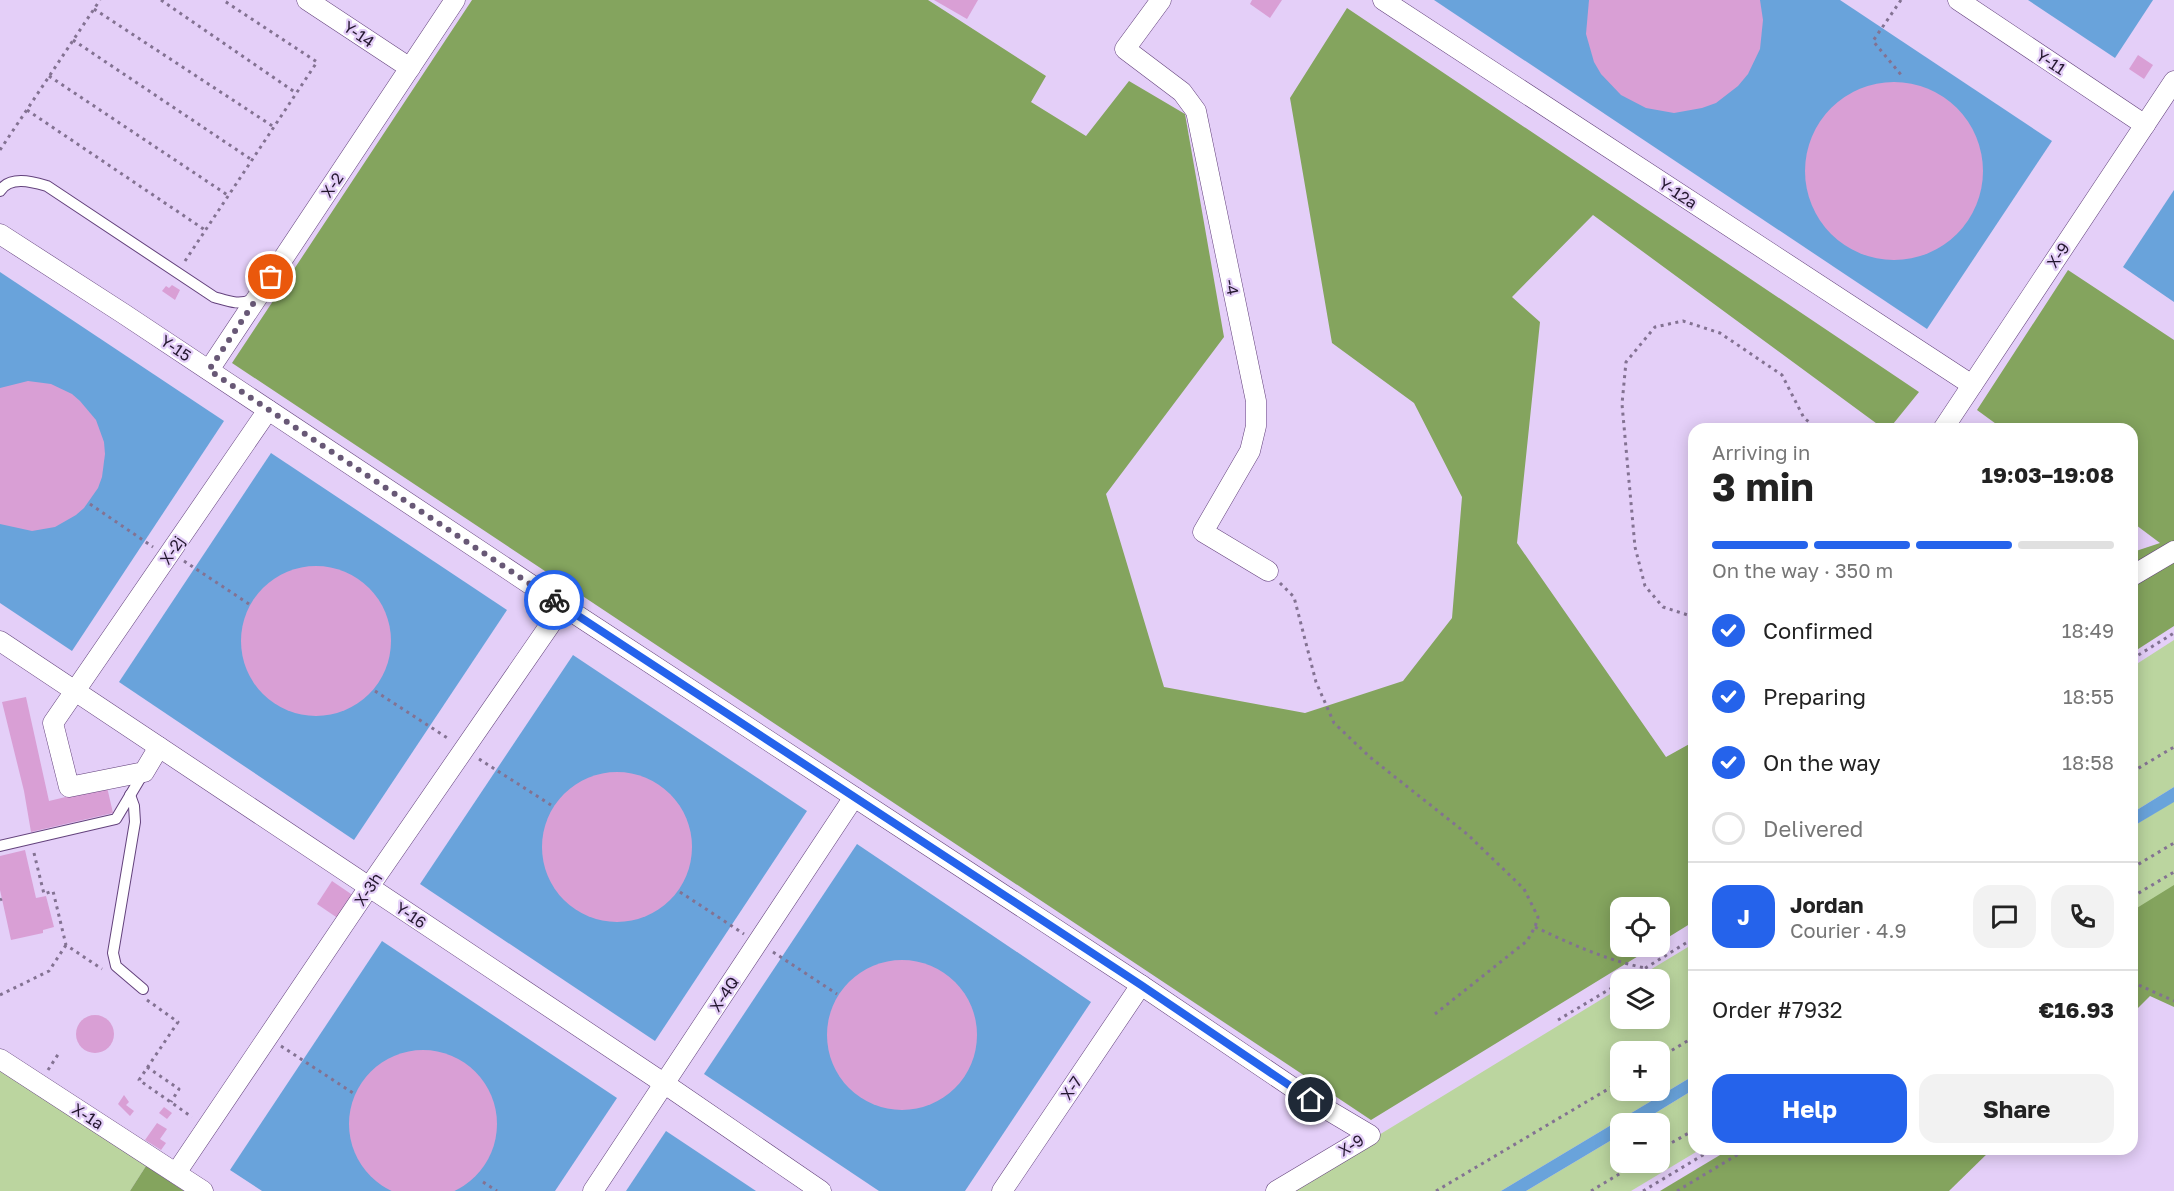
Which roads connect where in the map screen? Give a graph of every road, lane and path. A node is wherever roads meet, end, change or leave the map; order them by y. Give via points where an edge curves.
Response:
1 (100, 0) edge
2 (161, 0) edge
3 (224, 0) edge
4 (307, 0) edge
5 (455, 0) edge
6 (1161, 0) edge
7 (1383, 0) edge
8 (1901, 0) edge
9 (1958, 0) edge
10 (94, 9) junction
11 (73, 40) junction
12 (410, 68) junction
13 (49, 76) junction
14 (1902, 76) dead end
15 (2174, 81) edge
16 (296, 93) junction
17 (27, 110) junction
18 (2145, 125) junction
19 (274, 127) junction
20 (0, 150) edge
21 (252, 160) junction
22 (0, 191) edge
23 (229, 196) junction
24 (206, 230) junction
25 (0, 234) edge
26 (178, 272) junction
27 (258, 296) junction
28 (209, 370) junction
29 (1972, 385) junction
30 (268, 410) junction
31 (1810, 423) edge
32 (1947, 423) edge
33 (90, 504) dead end
34 (2174, 551) edge
35 (169, 554) junction
36 (1268, 571) joint
37 (2138, 572) edge
38 (249, 604) dead end
39 (563, 606) junction
40 (1688, 615) edge
41 (2174, 633) edge
42 (0, 641) edge
43 (2138, 655) edge
44 (75, 690) junction
45 (375, 691) dead end
46 (159, 747) junction
47 (2174, 747) edge
48 (464, 749) junction
49 (2138, 768) edge
50 (144, 772) junction
51 (130, 795) junction
52 (854, 797) junction
53 (550, 805) dead end
54 (2174, 843) edge
55 (0, 846) edge
56 (2138, 864) edge
57 (2174, 872) edge
58 (369, 887) junction
59 (680, 892) dead end
60 (2138, 893) edge
61 (1535, 927) junction
62 (1688, 942) edge
63 (758, 943) junction
64 (66, 945) dead end
65 (1645, 968) joint
66 (1141, 985) junction
67 (2138, 985) edge
68 (143, 988) dead end
69 (1610, 989) edge
70 (837, 994) dead end
71 (0, 995) edge
72 (2174, 1002) edge
73 (1435, 1014) dead end
74 (1558, 1020) dead end
75 (267, 1037) junction
76 (1688, 1041) edge
77 (1670, 1051) edge
78 (0, 1059) edge
79 (147, 1067) dead end
80 (139, 1080) dead end
81 (665, 1084) junction
82 (1610, 1088) edge
83 (353, 1093) dead end
84 (1311, 1100) joint
85 (171, 1102) junction
86 (192, 1117) dead end
87 (1688, 1133) edge
88 (1670, 1144) edge
89 (1704, 1155) edge
90 (1737, 1155) edge
91 (176, 1173) junction
92 (1621, 1173) edge
93 (483, 1182) dead end
94 (1651, 1189) edge
95 (203, 1191) edge
96 (497, 1191) edge
97 (593, 1191) edge
98 (821, 1191) edge
99 (1002, 1191) edge
100 (1276, 1191) edge
101 (1436, 1191) edge
102 (1591, 1191) edge
103 (1643, 1191) edge
104 (1677, 1191) edge

1 - 10 path
2 - 16 path
3 - 16 path via 317,62
4 - 12 street, Y-14
5 - 12 street, X-2
6 - 36 street, -4 via 1125,49 1182,92 1196,111 1256,400 1256,426 1250,451 1203,532
7 - 29 street, Y-12a
8 - 14 path via 1873,41
9 - 18 street, Y-11
10 - 11 path
10 - 19 path
11 - 13 path
11 - 21 path
12 - 27 street, X-2
13 - 17 path
13 - 23 path
15 - 18 street, X-9
16 - 19 path
17 - 20 path
17 - 24 path
18 - 29 street, X-9
19 - 21 path
21 - 23 path
22 - 26 lane via 14,182 47,186
23 - 24 path
24 - 26 path
25 - 28 street, Y-15
26 - 27 lane via 214,297 232,303 245,303
27 - 28 street, X-2
28 - 30 street, Y-15
29 - 32 street, X-9
30 - 35 street, X-2j
30 - 39 street, Y-15
31 - 40 path via 1782,375 1720,333 1683,321 1655,327 1626,362 1622,404 1635,547 1645,586 1663,607
33 - 35 path
34 - 37 street
35 - 38 path
35 - 44 street, X-2j
36 - 61 path via 1294,597 1316,682 1334,723 1371,758 1467,834 1524,890 1538,916
39 - 48 street, X-3h
39 - 52 street, Y-15
41 - 43 path
42 - 44 street, Y-16
44 - 46 street, Y-16
44 - 50 street, X-2j via 53,723 69,788
45 - 48 path
46 - 50 street
46 - 58 street, Y-16
47 - 49 path
48 - 53 path
48 - 58 street, X-3h
50 - 51 lane
51 - 55 lane via 116,819
51 - 68 lane via 135,822 113,953 116,966
52 - 63 street, X-4Q
52 - 66 street, Y-15
54 - 56 path
57 - 60 path
58 - 75 street, X-3h
58 - 81 street, Y-16
59 - 63 path
61 - 65 path via 1575,946
61 - 73 path via 1527,941
62 - 65 path
63 - 70 path
63 - 81 street, X-4Q
64 - 71 path via 49,971
66 - 84 street, Y-15
66 - 99 street, X-7
67 - 72 path
69 - 74 path
75 - 83 path
75 - 91 street, X-3h
76 - 77 path
78 - 91 street, X-1a
79 - 85 path via 179,1089
80 - 85 path
81 - 97 street, X-4Q
81 - 98 street, Y-16
82 - 101 path
84 - 100 street, X-9 via 1370,1135
85 - 86 path
87 - 88 path
89 - 94 path
90 - 104 path
91 - 95 street, X-1a
92 - 102 path
93 - 96 path
94 - 103 path

